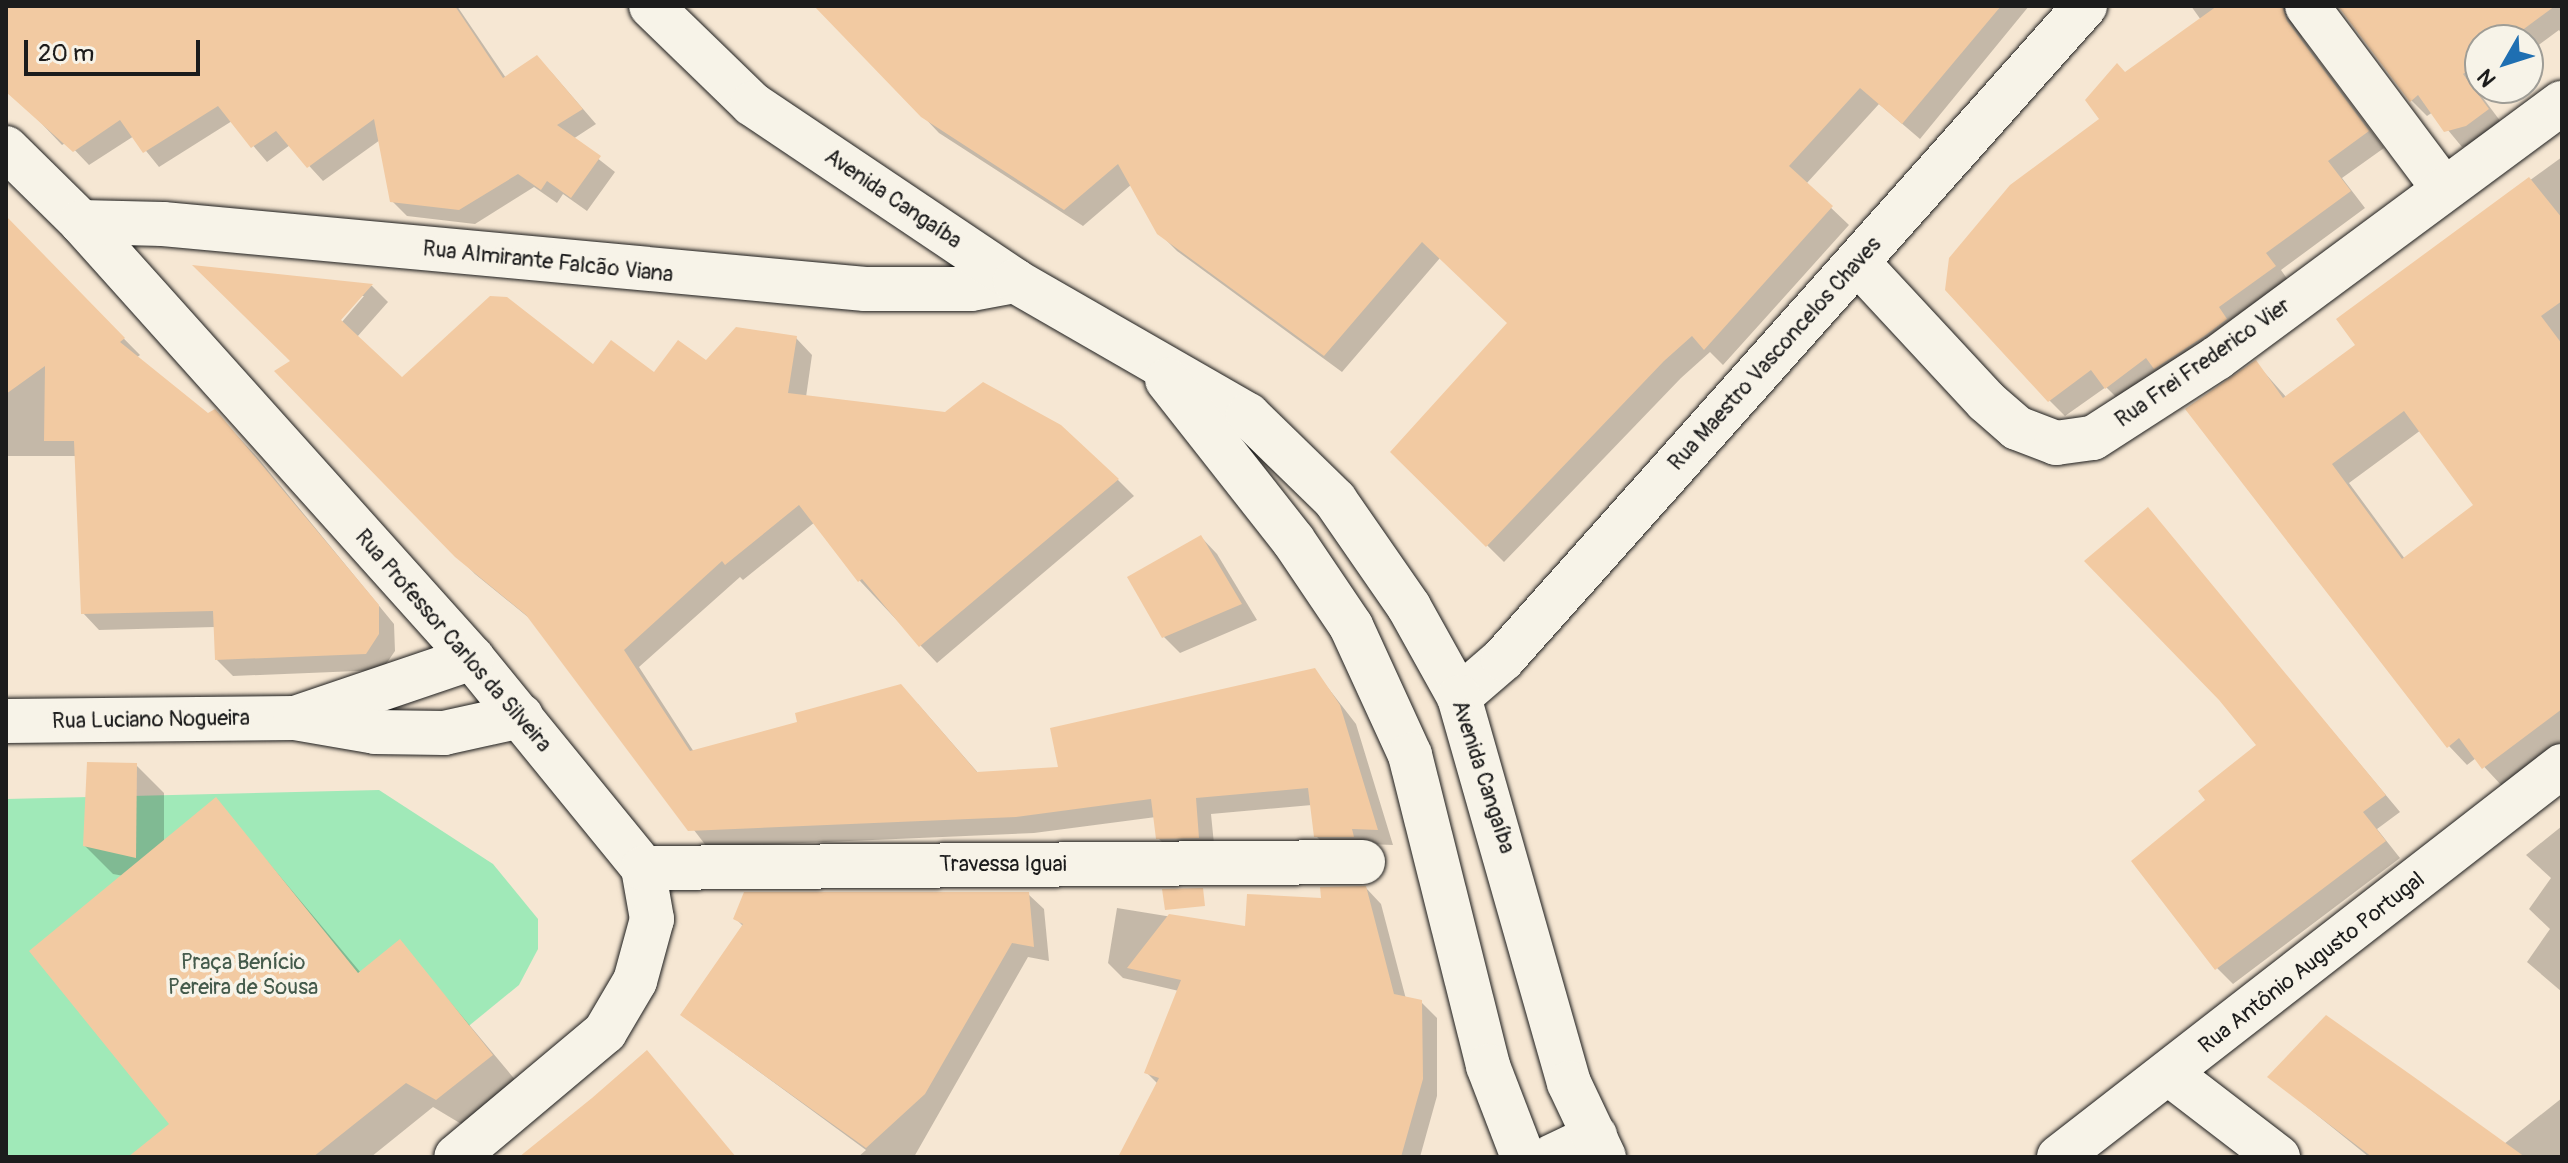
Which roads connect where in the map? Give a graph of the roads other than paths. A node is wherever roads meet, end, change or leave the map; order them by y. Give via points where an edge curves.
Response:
1 (651, 6) edge
2 (2085, 6) edge
3 (2307, 6) edge
4 (2562, 103) edge
5 (6, 148) edge
6 (2443, 188) junction
7 (81, 222) junction
8 (1857, 262) junction
9 (1015, 281) junction
10 (1156, 366) junction
11 (472, 658) junction
12 (1459, 697) junction
13 (521, 716) junction
14 (295, 718) junction
15 (6, 721) edge
16 (2562, 766) edge
17 (1363, 862) dead end
18 (643, 868) junction
19 (2171, 1075) junction
20 (1600, 1146) edge
21 (456, 1157) edge
22 (1523, 1157) edge
23 (1551, 1157) edge
24 (2059, 1157) edge
25 (2278, 1157) edge

1 - 9 street, Avenida Cangaíba via 752,104
2 - 8 street, Rua Maestro Vasconcelos Chaves
3 - 6 street
4 - 6 street, Rua Frei Frederico Vier
5 - 7 street, Rua Professor Carlos da Silveira
6 - 8 street, Rua Frei Frederico Vier via 2217,358 2093,438 2056,443 2017,428 1986,401
7 - 9 street, Rua Almirante Falcão Viana via 163,224 851,288 971,289
7 - 11 street, Rua Professor Carlos da Silveira
8 - 12 street, Rua Maestro Vasconcelos Chaves via 1503,659
9 - 10 street, Avenida Cangaíba
10 - 12 street, Avenida Cangaíba via 1248,415 1335,500 1409,607
10 - 22 street, Avenida Cangaíba via 1293,540 1358,640 1410,755 1488,1066
11 - 13 street, Rua Professor Carlos da Silveira
11 - 14 street, Rua Luciano Nogueira
12 - 20 street, Avenida Cangaíba via 1569,1083
13 - 14 street, Rua Luciano Nogueira via 444,733 375,732
13 - 18 street, Rua Professor Carlos da Silveira
14 - 15 street, Rua Luciano Nogueira
16 - 19 street, Rua Antônio Augusto Portugal
17 - 18 street, Travessa Iguai
18 - 21 street, Rua Professor Carlos da Silveira via 652,919 635,981 605,1032
19 - 24 street, Rua Antônio Augusto Portugal
19 - 25 street
20 - 23 street

